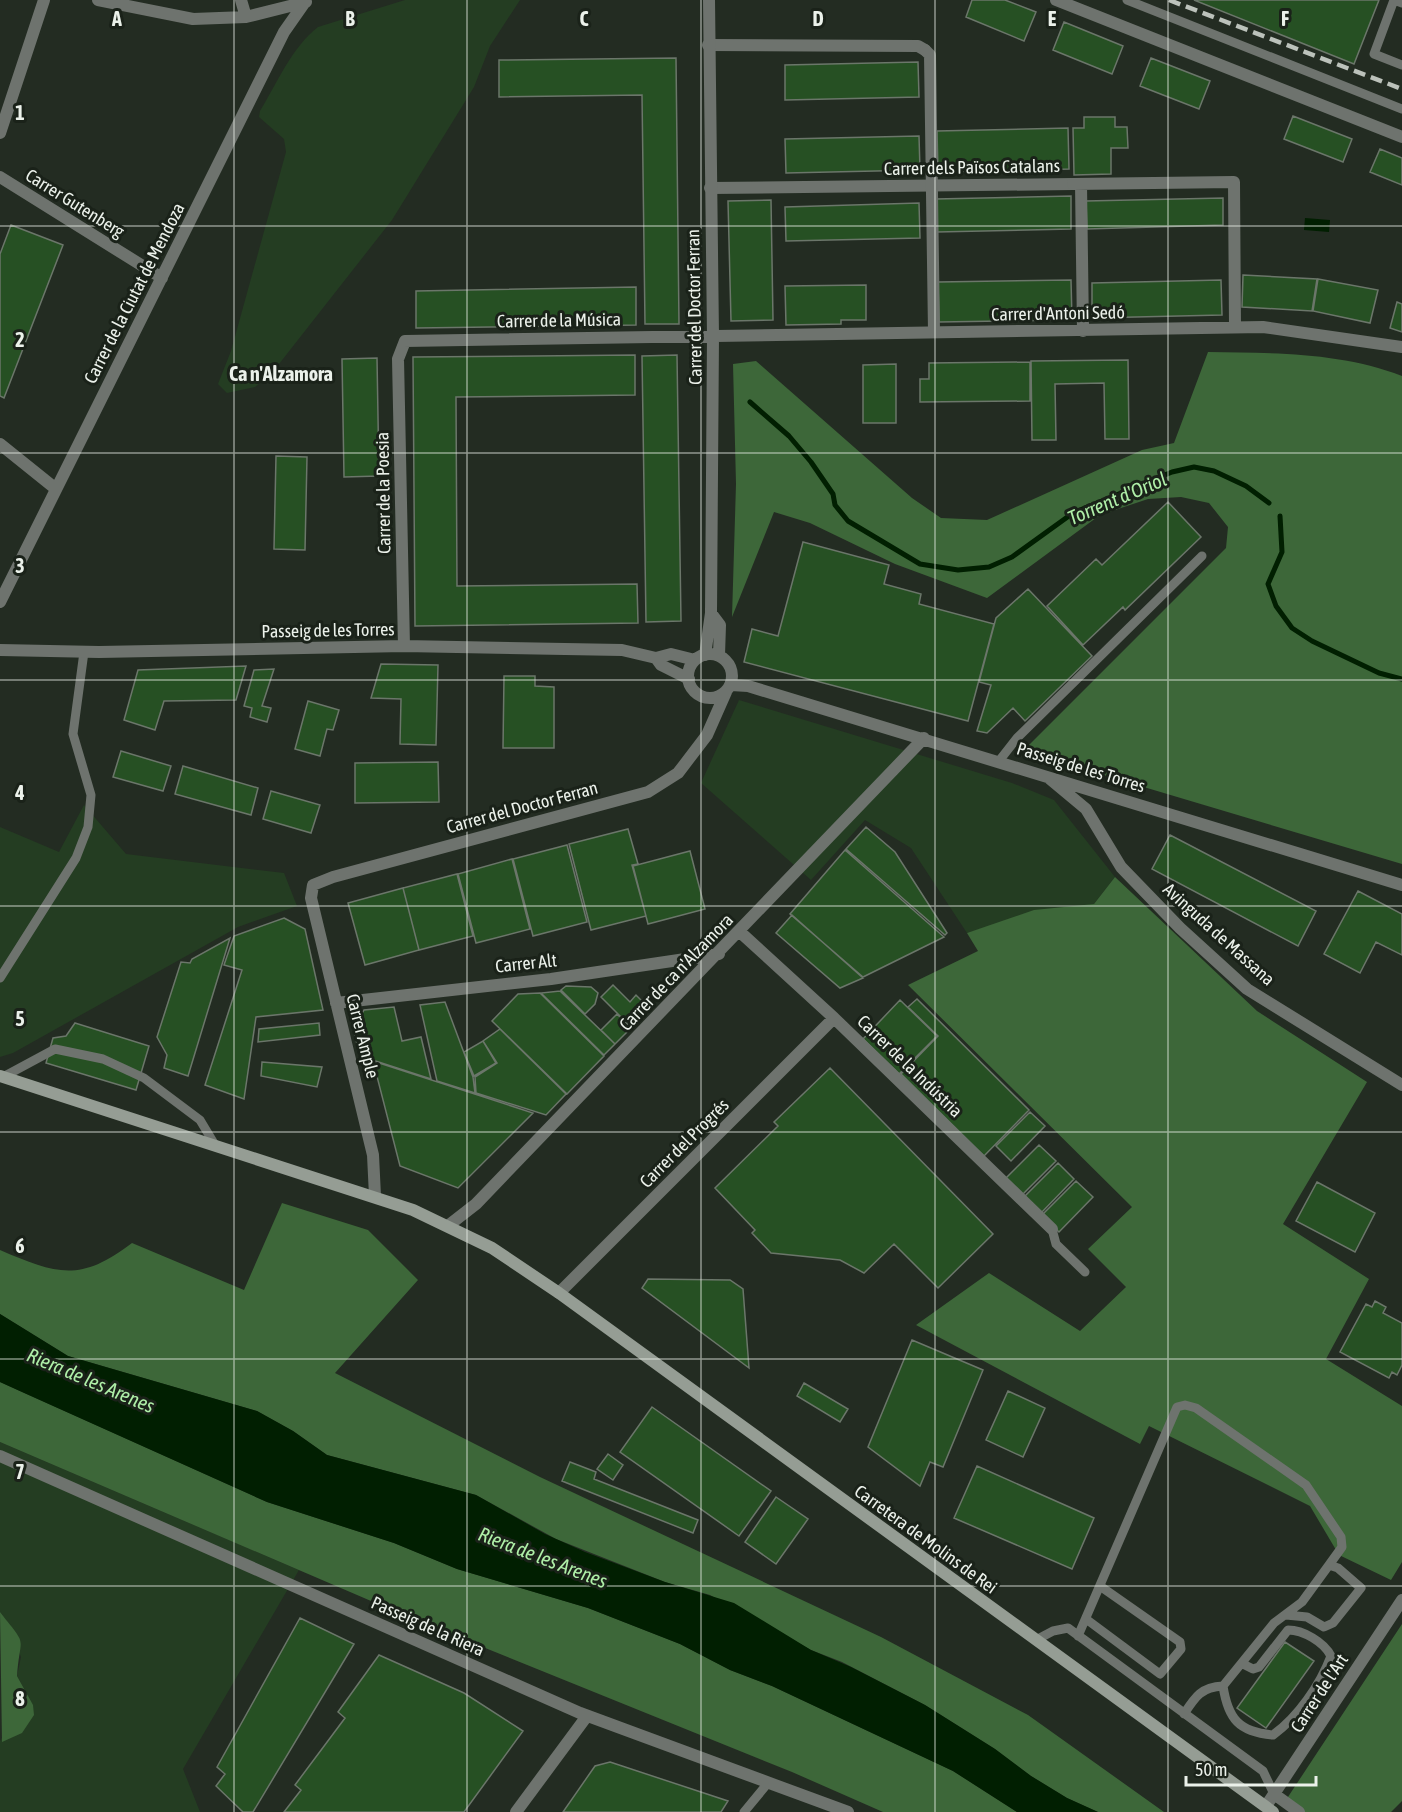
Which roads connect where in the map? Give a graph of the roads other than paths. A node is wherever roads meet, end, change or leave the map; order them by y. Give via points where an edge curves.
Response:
1 (44, 0) edge
2 (98, 0) edge
3 (241, 0) edge
4 (709, 0) edge
5 (1056, 0) edge
6 (1127, 0) edge
7 (309, 1) edge
8 (1402, 3) edge
9 (246, 17) junction
10 (708, 45) junction
11 (1402, 65) edge
12 (1402, 109) edge
13 (0, 133) edge
14 (1402, 137) edge
15 (0, 177) edge
16 (1077, 184) junction
17 (930, 186) junction
18 (710, 188) junction
19 (162, 278) junction
20 (1235, 327) junction
21 (1083, 331) junction
22 (934, 332) junction
23 (713, 336) junction
24 (405, 341) joint
25 (1402, 347) edge
26 (0, 444) edge
27 (56, 489) junction
28 (1202, 556) dead end
29 (0, 602) edge
30 (711, 613) junction
31 (404, 646) junction
32 (0, 650) edge
33 (84, 652) junction
34 (719, 655) junction
35 (700, 657) junction
36 (656, 658) junction
37 (688, 679) junction
38 (730, 683) junction
39 (701, 697) junction
40 (712, 722) junction
41 (924, 738) junction
42 (999, 761) junction
43 (1044, 774) junction
44 (313, 885) joint
45 (1402, 885) edge
46 (740, 932) junction
47 (719, 954) junction
48 (0, 978) edge
49 (336, 1003) junction
50 (834, 1018) junction
51 (1, 1077) edge
52 (1402, 1085) edge
53 (214, 1144) junction
54 (375, 1196) junction
55 (449, 1225) junction
56 (1052, 1230) joint
57 (1085, 1272) dead end
58 (559, 1293) junction
59 (0, 1456) edge
60 (1329, 1565) junction
61 (1100, 1586) junction
62 (1402, 1600) edge
63 (1286, 1615) junction
64 (1086, 1619) junction
65 (1078, 1636) junction
66 (1035, 1640) junction
67 (1244, 1664) junction
68 (1223, 1686) junction
69 (1184, 1714) junction
70 (587, 1716) junction
71 (768, 1783) junction
72 (1274, 1794) junction
73 (1270, 1809) edge
74 (516, 1812) edge
75 (744, 1812) edge
76 (848, 1812) edge
77 (1299, 1812) edge

1 - 13 street
2 - 9 street via 193,19
3 - 9 street
4 - 10 street, Carrer del Doctor Ferran
5 - 14 street
6 - 12 lane
7 - 9 street
7 - 19 street, Carrer de la Ciutat de Mendoza via 284,32
8 - 11 lane via 1394,0 1374,54
10 - 17 street via 918,46 925,50 930,55
10 - 18 street, Carrer del Doctor Ferran
15 - 19 street, Carrer Gutenberg
16 - 17 street, Carrer dels Països Catalans
16 - 20 street, Carrer dels Països Catalans via 1234,182
16 - 21 street
17 - 18 street, Carrer dels Països Catalans
17 - 22 street
18 - 23 street, Carrer del Doctor Ferran
19 - 27 street, Carrer de la Ciutat de Mendoza
20 - 21 street, Carrer d'Antoni Sedó
20 - 25 street, Carrer d'Antoni Sedó via 1263,327
21 - 22 street, Carrer d'Antoni Sedó
22 - 23 street, Carrer d'Antoni Sedó
23 - 24 street, Carrer de la Música
23 - 30 street, Carrer del Doctor Ferran
24 - 31 street, Carrer de la Poesia via 398,359
26 - 27 street
27 - 29 street, Carrer de la Ciutat de Mendoza
28 - 42 lane via 1017,738
30 - 34 street, Carrer del Doctor Ferran via 720,625
30 - 35 street, Carrer del Doctor Ferran
31 - 33 street, Passeig de les Torres
31 - 36 street, Passeig de les Torres via 622,650
32 - 33 street, Passeig de les Torres
33 - 48 lane via 73,734 91,795 88,828 76,858
34 - 35 street
34 - 38 street via 727,660
35 - 36 street, Passeig de les Torres via 671,654
35 - 37 street via 690,667
36 - 37 street, Passeig de les Torres via 661,665
37 - 39 street
38 - 39 street via 719,697
38 - 40 street, Carrer del Doctor Ferran
38 - 41 street, Passeig de les Torres
39 - 40 street
40 - 44 street, Carrer del Doctor Ferran via 707,735 678,773 648,792
41 - 42 street, Passeig de les Torres
41 - 46 street, Carrer de ca n'Alzamora
42 - 43 street, Passeig de les Torres
43 - 45 street, Passeig de les Torres
43 - 52 street, Avinguda de Massana via 1086,809 1120,867 1247,989
44 - 49 street, Carrer Ample via 310,898
46 - 47 street, Carrer de ca n'Alzamora
46 - 50 street, Carrer de la Indústria
47 - 49 street, Carrer Alt
47 - 55 street, Carrer de ca n'Alzamora via 476,1204
49 - 54 street, Carrer Ample via 373,1155
50 - 56 street, Carrer de la Indústria
50 - 58 street, Carrer del Progrés
51 - 53 main road, Carretera de Molins de Rei
51 - 53 lane via 55,1049 103,1059 144,1078 200,1120
53 - 54 main road, Carretera de Molins de Rei
54 - 55 main road, Carretera de Molins de Rei
55 - 58 main road, Carretera de Molins de Rei via 492,1248
56 - 57 lane via 1056,1244
58 - 66 main road, Carretera de Molins de Rei
59 - 70 street, Passeig de la Riera
60 - 61 lane via 1342,1546 1341,1537 1314,1493 1205,1415 1185,1406 1177,1407
60 - 63 lane via 1302,1602
60 - 63 lane via 1361,1588 1333,1623 1324,1627 1307,1617
61 - 64 lane
61 - 64 lane via 1180,1642 1181,1649 1160,1674
62 - 72 street, Carrer de l'Art
63 - 67 lane via 1274,1623
64 - 65 lane
65 - 66 lane via 1068,1628
65 - 69 lane
66 - 73 main road, Carretera de Molins de Rei
67 - 68 lane
67 - 68 lane via 1254,1669 1259,1666 1288,1630 1308,1635 1331,1656 1324,1673 1287,1725 1273,1735 1254,1734 1239,1725 1227,1708
68 - 69 lane via 1210,1686 1198,1692
69 - 72 lane via 1263,1771
70 - 71 street, Passeig de la Riera
70 - 74 street
71 - 75 lane
71 - 76 street, Passeig de la Riera
72 - 73 street, Carrer de l'Art
72 - 77 street

